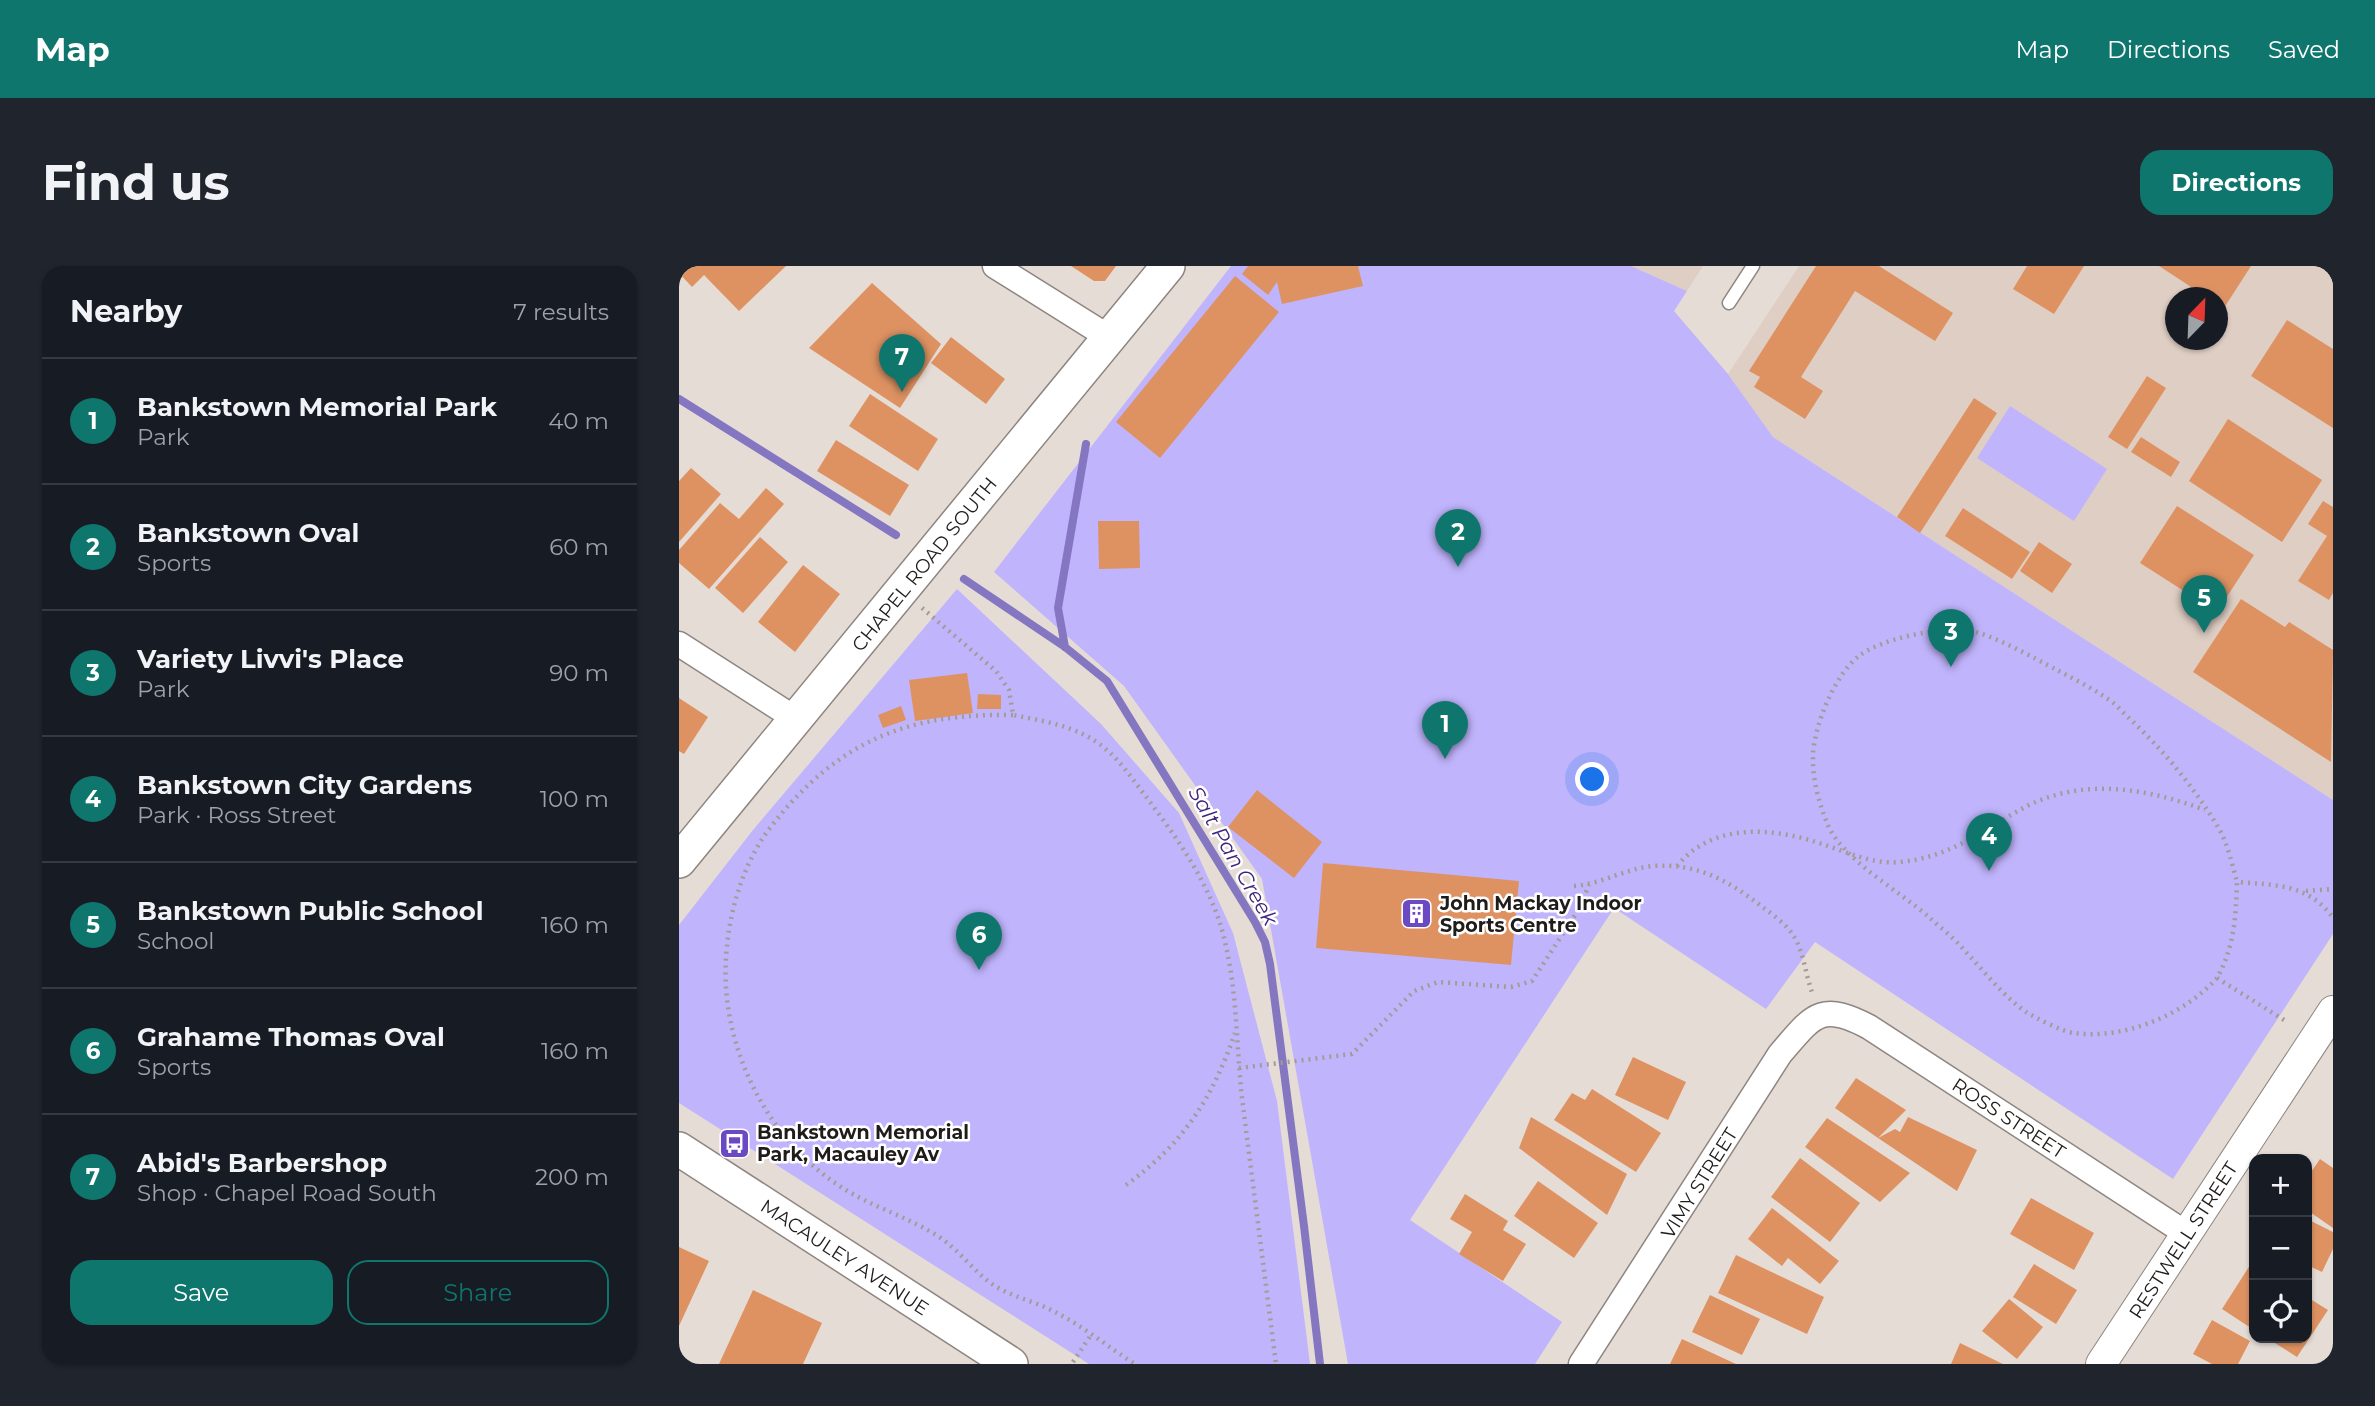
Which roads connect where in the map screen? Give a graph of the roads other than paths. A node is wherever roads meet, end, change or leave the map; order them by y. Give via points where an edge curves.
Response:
1 (995, 266) edge
2 (1168, 266) edge
3 (1753, 266) edge
4 (1729, 303) dead end
5 (1109, 338) junction
6 (679, 644) edge
7 (796, 719) junction
8 (679, 861) edge
9 (2333, 1012) edge
10 (1827, 1013) joint
11 (679, 1149) edge
12 (2187, 1234) junction
13 (1011, 1364) edge
14 (1581, 1364) edge
15 (2101, 1364) edge

1 - 5 street
2 - 5 main road, CHAPEL ROAD SOUTH
3 - 4 lane
5 - 7 main road, CHAPEL ROAD SOUTH
6 - 7 street
7 - 8 main road, CHAPEL ROAD SOUTH
9 - 12 street, RESTWELL STREET
10 - 12 street, ROSS STREET via 1869,1027
10 - 14 street, VIMY STREET via 1812,1020 1780,1054
11 - 13 main road, MACAULEY AVENUE
12 - 15 street, RESTWELL STREET

